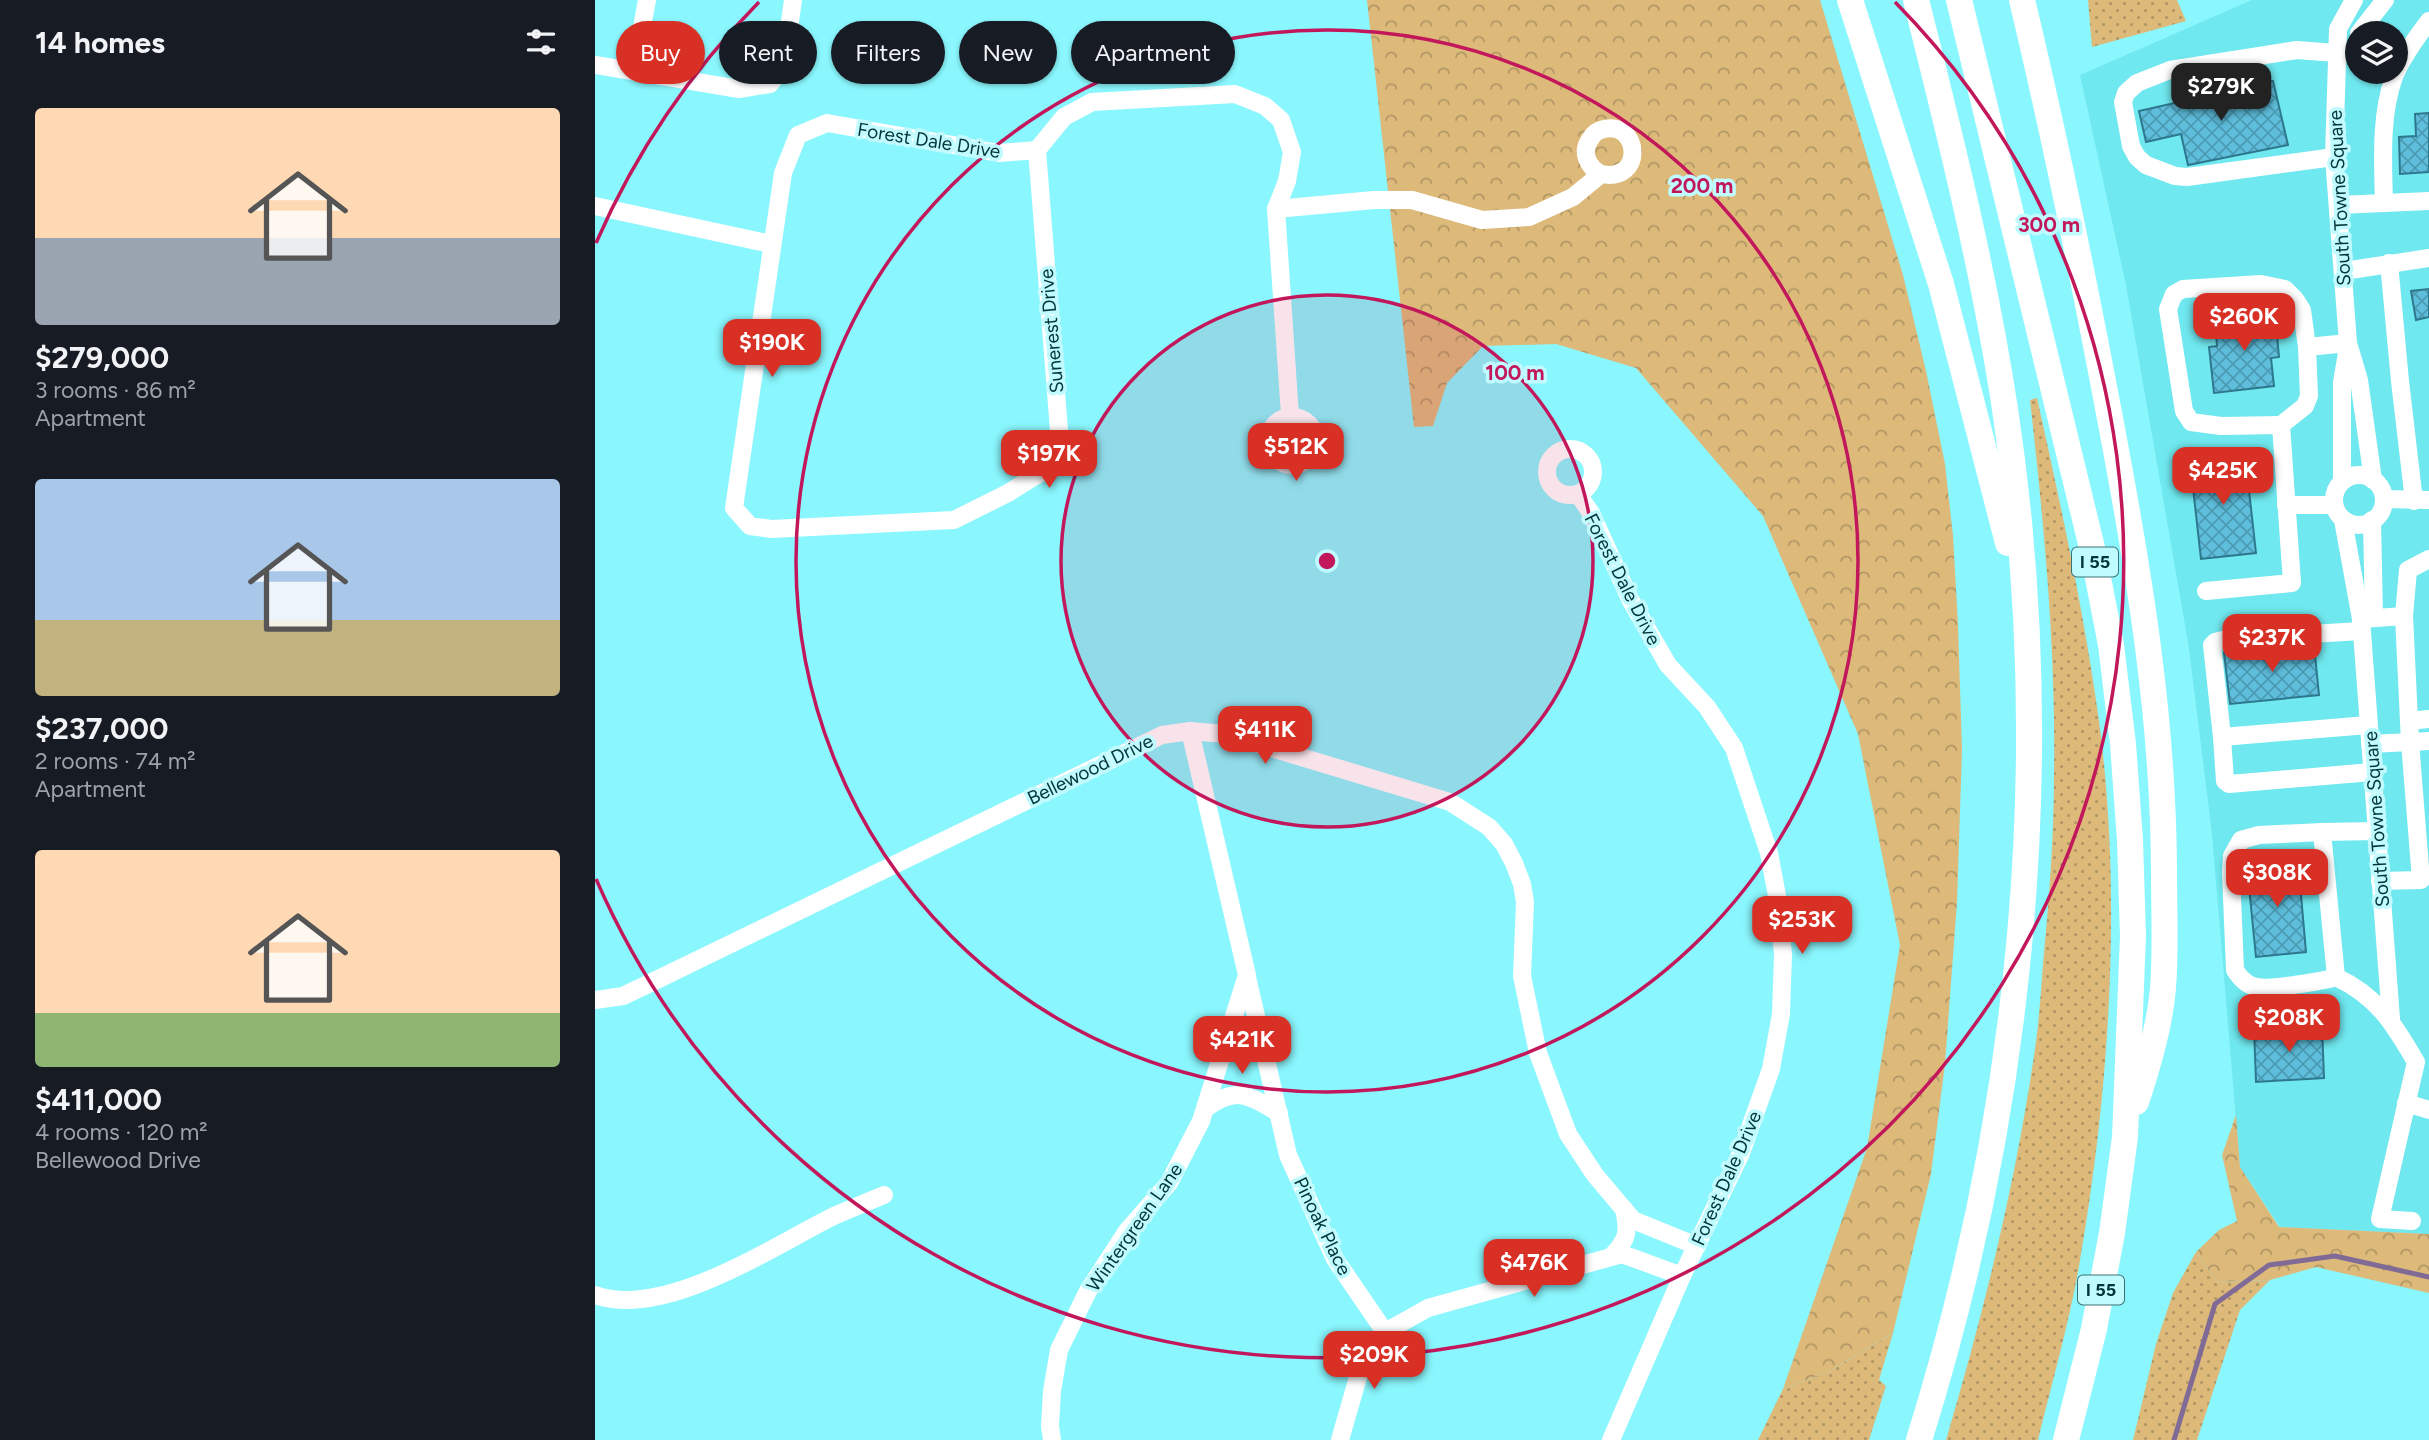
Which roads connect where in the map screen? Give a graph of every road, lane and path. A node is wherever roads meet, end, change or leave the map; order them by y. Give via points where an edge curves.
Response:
1 (647, 0) edge
2 (793, 0) edge
3 (1850, 0) edge
4 (1916, 0) edge
5 (1959, 0) edge
6 (2022, 0) edge
7 (2035, 0) edge
8 (2354, 0) edge
9 (2385, 0) edge
10 (643, 21) edge
11 (2368, 21) edge
12 (2429, 21) edge
13 (2345, 45) edge
14 (2336, 52) junction
15 (595, 65) edge
16 (616, 68) edge
17 (705, 83) edge
18 (2052, 127) junction
19 (1037, 150) junction
20 (2334, 157) junction
21 (1601, 174) dead end
22 (2429, 201) edge
23 (2384, 203) junction
24 (2339, 205) junction
25 (595, 206) edge
26 (1276, 209) junction
27 (771, 244) junction
28 (2429, 258) edge
29 (2389, 263) junction
30 (2344, 271) junction
31 (2349, 343) junction
32 (2307, 346) junction
33 (1290, 415) dead end
34 (2281, 425) junction
35 (2373, 480) junction
36 (2342, 481) junction
37 (1578, 494) dead end
38 (2384, 499) junction
39 (2422, 500) edge
40 (2287, 505) junction
41 (734, 508) joint
42 (2339, 512) junction
43 (2372, 520) junction
44 (2429, 559) edge
45 (2206, 591) dead end
46 (2026, 613) junction
47 (2404, 616) junction
48 (2365, 623) junction
49 (2429, 719) edge
50 (2409, 721) junction
51 (2368, 725) junction
52 (1190, 731) junction
53 (2222, 737) junction
54 (2429, 741) edge
55 (2410, 742) junction
56 (2370, 744) junction
57 (2372, 772) junction
58 (2377, 831) junction
59 (2322, 832) junction
60 (2425, 879) edge
61 (2380, 881) junction
62 (1247, 975) junction
63 (2336, 977) junction
64 (595, 999) edge
65 (2391, 1019) junction
66 (2422, 1063) edge
67 (2406, 1104) junction
68 (1206, 1108) junction
69 (2429, 1110) edge
70 (1279, 1112) junction
71 (2125, 1137) junction
72 (884, 1195) dead end
73 (1624, 1209) junction
74 (2412, 1221) dead end
75 (1697, 1245) junction
76 (1611, 1257) junction
77 (1682, 1276) junction
78 (595, 1295) edge
79 (1385, 1332) junction
80 (1052, 1440) edge
81 (1340, 1440) edge
82 (1611, 1440) edge
83 (1919, 1440) edge
84 (2066, 1440) edge

1 - 10 street
2 - 17 street via 784,64 769,84 739,89
3 - 46 highway via 1941,284
4 - 46 highway via 1989,315 2005,411
5 - 71 highway, I 55 via 2073,461 2111,645 2123,744 2133,936
6 - 18 highway
7 - 18 highway
8 - 14 street, South Towne Square via 2338,29
9 - 11 street
12 - 23 street via 2394,78 2383,141
13 - 14 street
14 - 20 street, South Towne Square
14 - 20 street via 2297,50 2170,70 2137,83 2123,102 2137,157 2175,176
15 - 16 street
18 - 71 highway via 2132,536 2161,772 2163,989 2152,1050
19 - 26 street via 1064,117 1092,102 1235,94 1265,106 1281,120 1291,152 1287,181
19 - 27 street, Forest Dale Drive via 999,153 827,123 798,135 783,173
19 - 41 street, Sunerest Drive via 1059,430 1048,468 954,520 771,529 750,526
20 - 24 street, South Towne Square
21 - 26 street via 1573,197 1529,217 1482,220 1412,200
22 - 23 street
23 - 24 street
24 - 30 street, South Towne Square
25 - 27 street
26 - 33 street
27 - 41 street, Forest Dale Drive
28 - 29 street
29 - 30 street
29 - 39 street via 2400,381
30 - 31 street, South Towne Square
31 - 32 street
31 - 35 street, South Towne Square
31 - 36 street, South Towne Square via 2342,382
32 - 34 street via 2309,396 2305,406
32 - 34 street via 2302,310 2285,289 2260,284 2183,289 2174,294 2168,309 2184,411 2191,422
34 - 40 street
35 - 36 street via 2357,475
35 - 38 street, South Towne Square
36 - 42 street, South Towne Square via 2334,496
37 - 75 street, Forest Dale Drive via 1668,665 1707,707 1734,748 1769,853 1778,901 1783,954 1781,1014 1771,1069 1741,1153
38 - 39 street
38 - 43 street
40 - 42 street
40 - 45 street via 2292,583
42 - 43 street via 2359,525
42 - 48 street, South Towne Square
43 - 48 street, South Towne Square
44 - 47 street via 2408,570
46 - 83 highway via 2028,803 2015,999 1967,1269
47 - 48 street
47 - 50 street
48 - 51 street, South Towne Square
48 - 53 street via 2215,642
49 - 50 street
50 - 55 street
51 - 53 street
51 - 56 street, South Towne Square
52 - 62 street
52 - 64 street, Bellewood Drive via 1162,735 623,996
52 - 73 street, Bellewood Drive via 1225,734 1450,802 1489,827 1514,863 1525,902 1522,976 1538,1053 1568,1134
53 - 57 street via 2225,781 2229,784
54 - 55 street
55 - 56 street
55 - 60 street
56 - 57 street, South Towne Square
57 - 58 street, South Towne Square
58 - 59 street
58 - 61 street, South Towne Square
59 - 63 street
59 - 63 street via 2259,835 2241,841 2232,856 2231,872 2235,971 2257,987
60 - 61 street
61 - 65 street, South Towne Square
62 - 68 street, Wintergreen Lane
62 - 70 street, Pinoak Place
63 - 65 street via 2353,985
65 - 66 street
66 - 67 street
67 - 69 street
67 - 74 street via 2380,1219
68 - 70 street via 1232,1094 1254,1098
68 - 80 street, Wintergreen Lane via 1169,1183 1120,1241 1088,1291 1059,1350 1052,1391
70 - 79 street, Pinoak Place via 1289,1155 1335,1259
71 - 84 highway, I 55 via 2094,1329
72 - 78 street via 670,1295 631,1300
73 - 75 street, Bellewood Drive via 1633,1220
73 - 76 street via 1628,1230 1623,1245
75 - 77 street, Forest Dale Drive
76 - 77 street via 1622,1254
76 - 79 street via 1428,1308
77 - 82 street, Forest Dale Drive
79 - 81 street via 1360,1370

